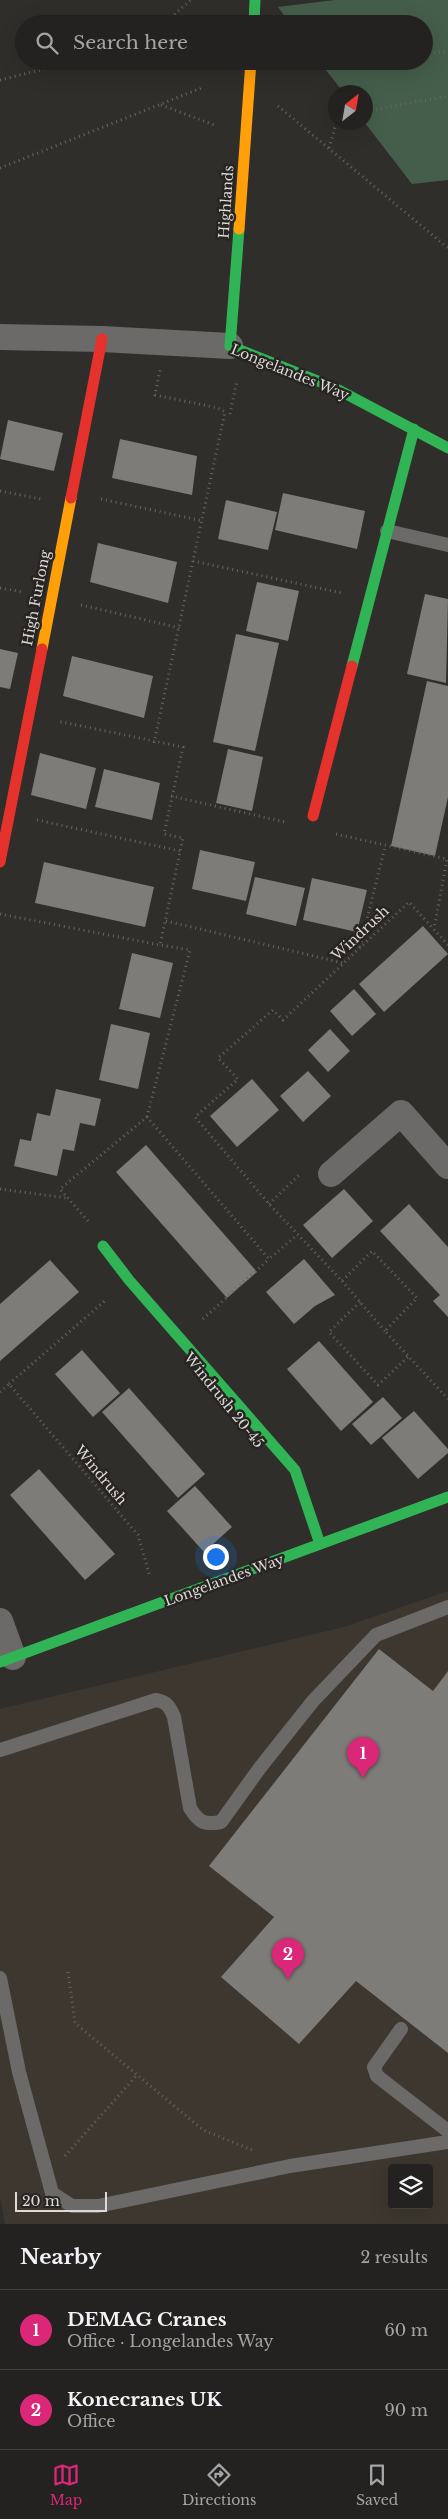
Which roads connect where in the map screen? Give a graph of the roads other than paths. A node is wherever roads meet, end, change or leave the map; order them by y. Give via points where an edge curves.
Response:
1 (255, 0) edge
2 (254, 15) edge
3 (250, 70) edge
4 (0, 337) edge
5 (102, 339) junction
6 (230, 346) junction
7 (414, 429) junction
8 (448, 448) edge
9 (387, 531) junction
10 (448, 544) edge
11 (312, 816) road end
12 (0, 862) edge
13 (448, 1166) edge
14 (331, 1174) dead end
15 (103, 1246) dead end
16 (119, 1277) junction
17 (448, 1497) edge
18 (317, 1545) junction
19 (448, 1607) edge
20 (0, 1622) edge
21 (7, 1659) edge
22 (0, 1750) edge
23 (0, 1978) edge
24 (401, 2029) dead end
25 (448, 2131) edge
26 (448, 2142) edge

1 - 2 street
3 - 6 street, Highlands
4 - 5 street, Longelandes Way
5 - 6 street, Longelandes Way
5 - 12 street, High Furlong
6 - 7 street, Longelandes Way via 333,387
7 - 8 street, Longelandes Way
7 - 9 street
9 - 10 lane
9 - 11 street
13 - 14 street via 401,1113
15 - 16 street
16 - 18 street, Windrush 20-45 via 292,1484
16 - 18 street via 181,1339 295,1470
17 - 18 street, Longelandes Way
18 - 21 street, Longelandes Way
19 - 22 lane via 376,1635 313,1701 221,1822 208,1824 197,1820 190,1808 174,1717 164,1701 156,1700
20 - 21 street
23 - 26 lane via 19,2072 52,2194 72,2206 98,2206 290,2166
24 - 25 lane via 374,2067 377,2076

